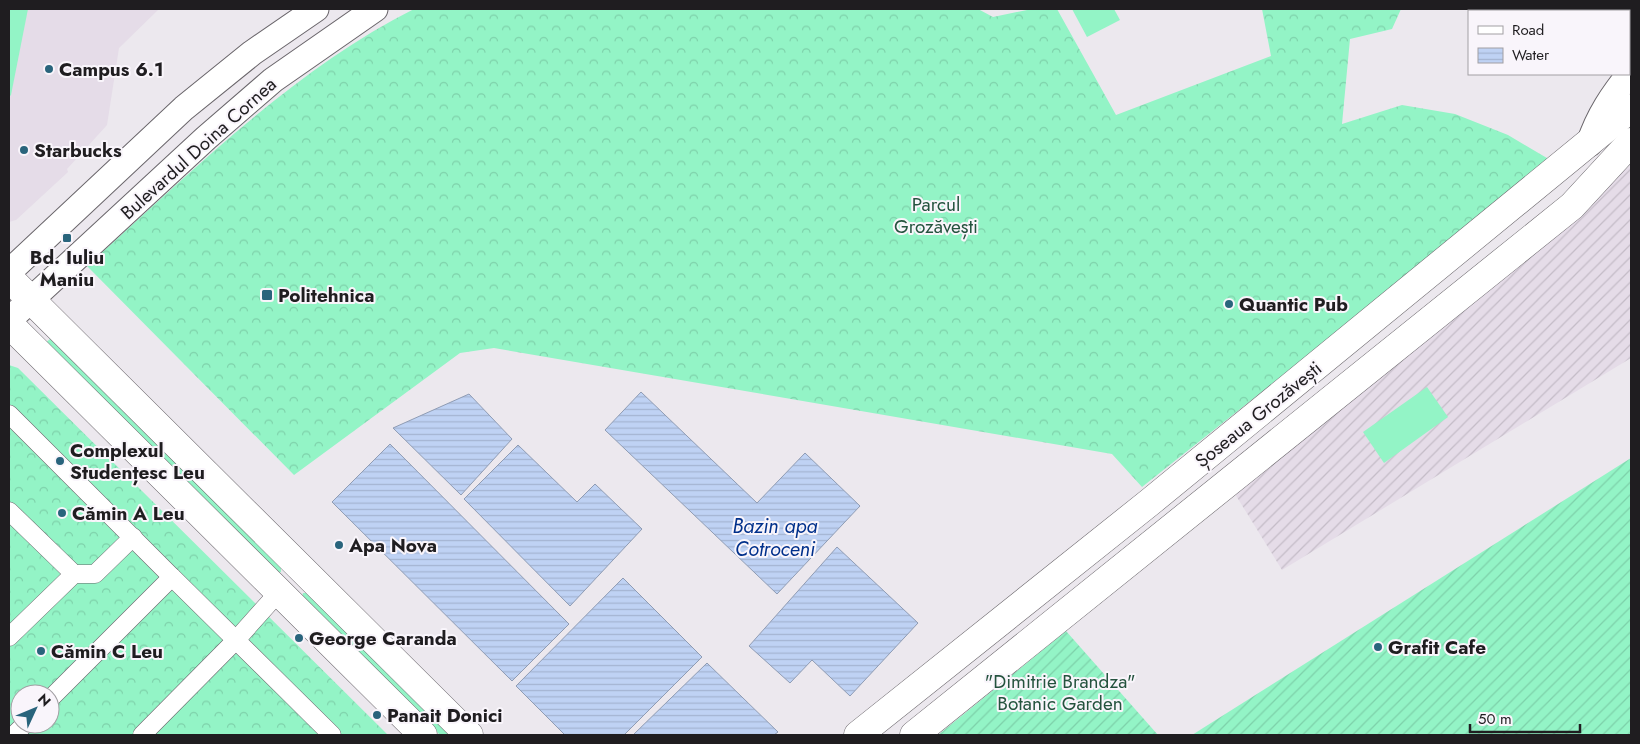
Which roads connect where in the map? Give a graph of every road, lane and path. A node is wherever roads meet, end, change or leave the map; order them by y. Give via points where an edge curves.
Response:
1 (316, 9) edge
2 (375, 9) edge
3 (1629, 75) edge
4 (1627, 123) edge
5 (1589, 144) junction
6 (1631, 152) edge
7 (1572, 206) junction
8 (9, 272) edge
9 (9, 278) edge
10 (31, 299) junction
11 (9, 322) edge
12 (9, 414) edge
13 (9, 511) edge
14 (133, 537) junction
15 (74, 574) junction
16 (172, 577) junction
17 (278, 593) junction
18 (9, 637) edge
19 (236, 640) junction
20 (60, 689) edge
21 (142, 735) edge
22 (332, 735) edge
23 (423, 735) edge
24 (469, 735) edge
25 (858, 735) edge
26 (914, 735) edge

1 - 8 main road, Bulevardul Doina Cornea via 252,53 184,108
2 - 10 main road, Bulevardul Doina Cornea via 273,80
3 - 5 main road via 1604,109
4 - 5 main road, Șoseaua Grozăvești
4 - 7 main road
5 - 25 main road, Șoseaua Grozăvești
6 - 7 main road, Șoseaua Grozăvești
7 - 26 main road, Șoseaua Grozăvești
9 - 10 main road
10 - 11 main road, Bulevardul Doina Cornea
10 - 24 main road
11 - 17 main road
12 - 14 street
13 - 15 street
14 - 15 street via 95,574
14 - 16 street
15 - 18 street
16 - 19 street
16 - 20 street
17 - 19 street
17 - 23 main road
19 - 21 street
19 - 22 street

